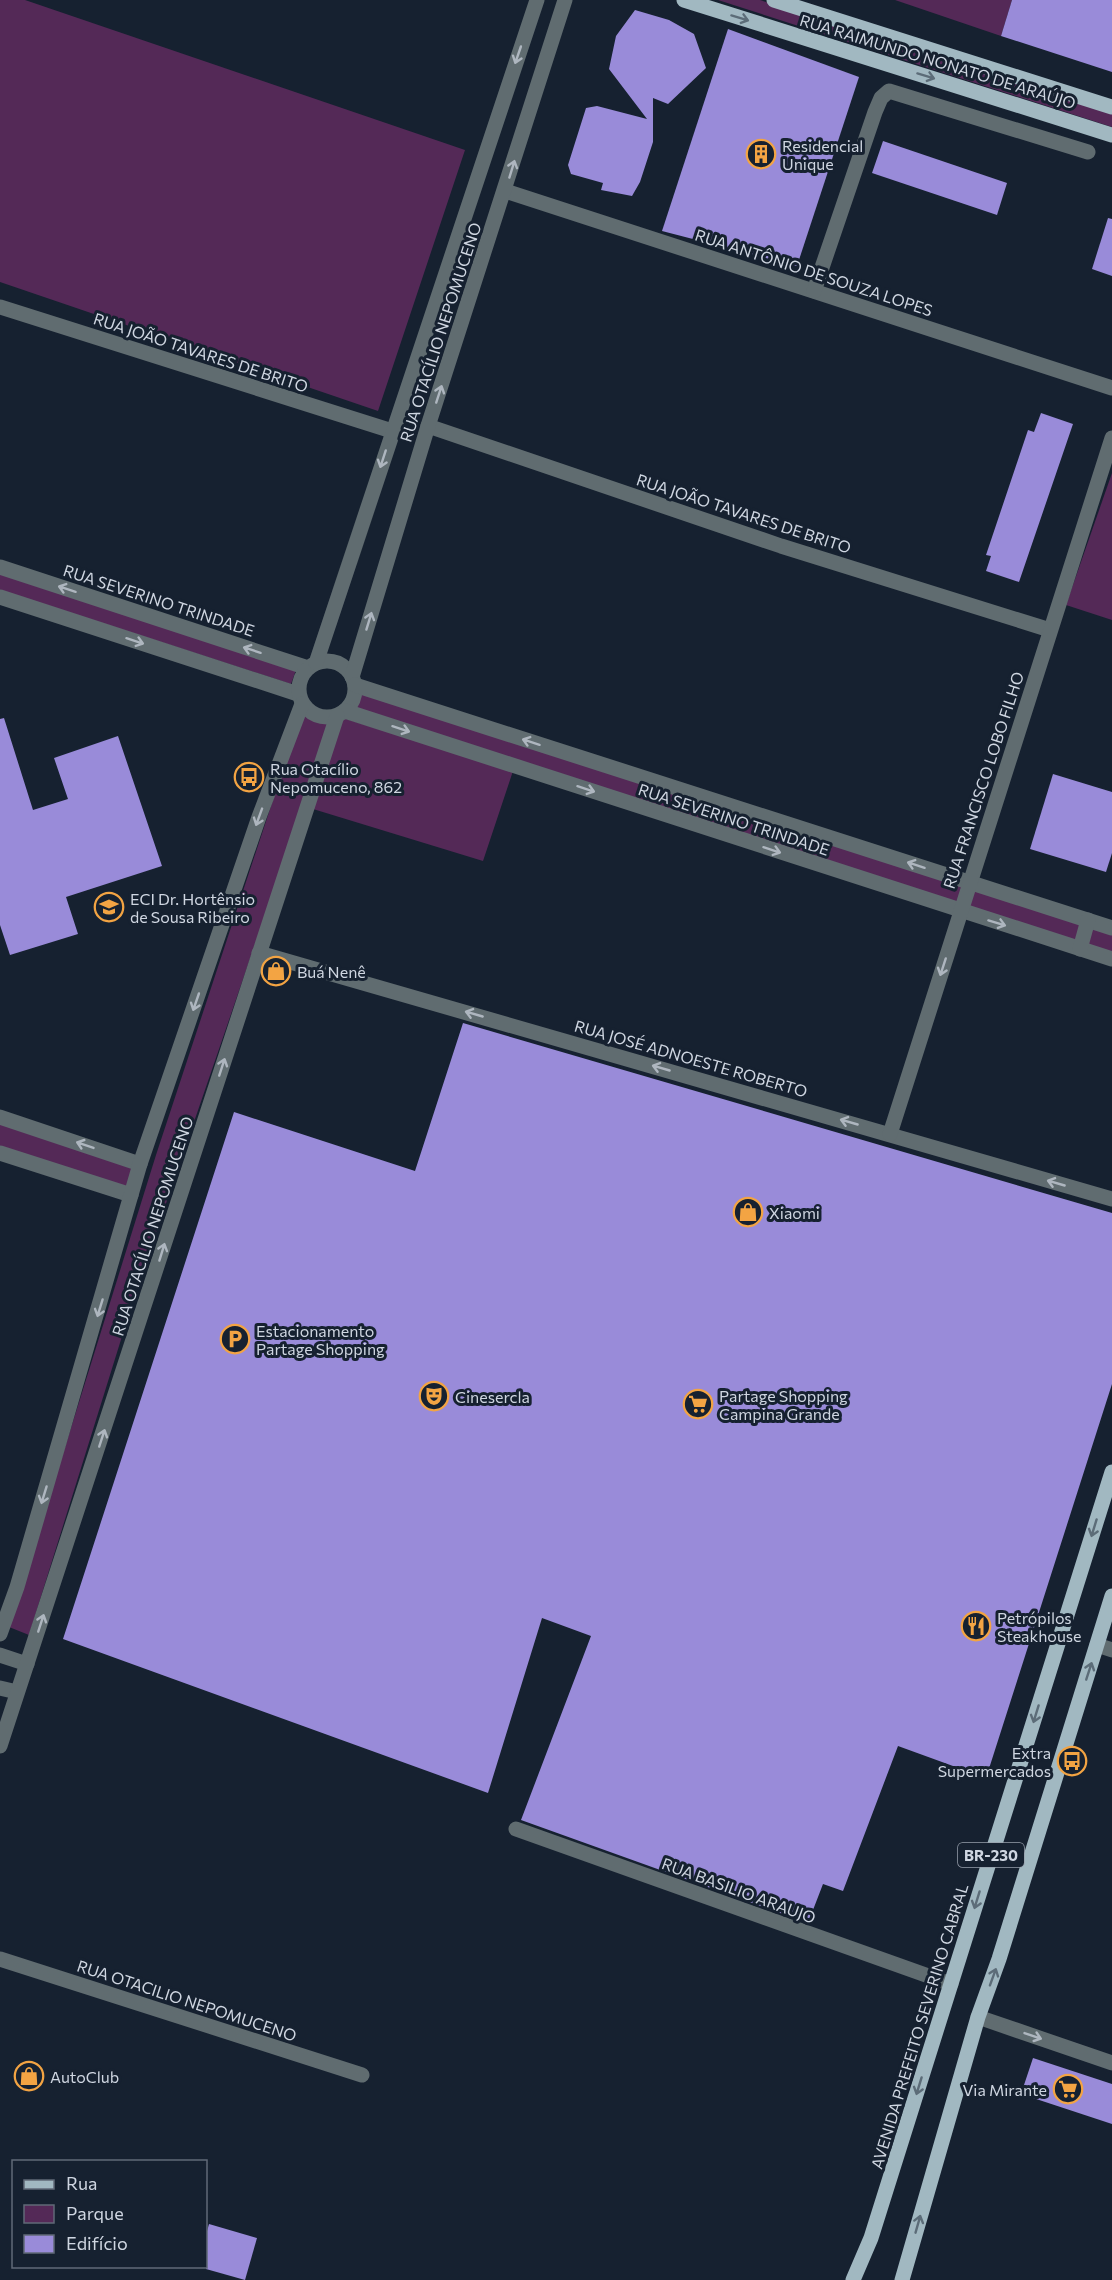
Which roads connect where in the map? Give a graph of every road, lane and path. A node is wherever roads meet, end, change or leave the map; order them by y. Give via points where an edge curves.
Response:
1 (537, 0) edge
2 (565, 0) edge
3 (684, 0) edge
4 (774, 0) edge
5 (1112, 107) edge
6 (1112, 135) edge
7 (1088, 152) dead end
8 (505, 191) junction
9 (814, 291) junction
10 (0, 307) edge
11 (1112, 388) edge
12 (428, 426) junction
13 (392, 431) junction
14 (1112, 438) edge
15 (0, 567) edge
16 (0, 597) edge
17 (1050, 630) junction
18 (312, 665) junction
19 (354, 681) junction
20 (300, 699) junction
21 (341, 713) junction
22 (968, 882) junction
23 (961, 912) junction
24 (1088, 920) junction
25 (1112, 928) edge
26 (1080, 949) junction
27 (260, 953) junction
28 (1112, 959) edge
29 (0, 1117) edge
30 (890, 1134) junction
31 (0, 1153) edge
32 (140, 1164) junction
33 (131, 1195) junction
34 (1112, 1199) edge
35 (1112, 1472) edge
36 (1112, 1596) edge
37 (1109, 1614) edge
38 (0, 1634) edge
39 (1105, 1647) edge
40 (0, 1655) edge
41 (27, 1664) junction
42 (0, 1688) edge
43 (16, 1692) junction
44 (0, 1746) edge
45 (516, 1829) dead end
46 (0, 1959) edge
47 (951, 1984) junction
48 (978, 2017) junction
49 (1112, 2063) edge
50 (362, 2076) dead end
51 (853, 2280) edge
52 (902, 2280) edge

1 -> 13 street, RUA OTACÍLIO NEPOMUCENO
8 -> 2 street, RUA OTACÍLIO NEPOMUCENO
3 -> 6 main road, RUA RAIMUNDO NONATO DE ARAÚJO
4 - 5 main road, RUA RAIMUNDO NONATO DE ARAÚJO
7 - 9 street, RUA ANTÔNIO DE SOUZA LOPES via 889,91 878,105
8 - 9 street, RUA ANTÔNIO DE SOUZA LOPES
12 -> 8 street, RUA OTACÍLIO NEPOMUCENO
9 - 11 street, RUA ANTÔNIO DE SOUZA LOPES
10 - 13 street, RUA JOÃO TAVARES DE BRITO
12 - 17 street, RUA JOÃO TAVARES DE BRITO via 781,546
19 -> 12 street, RUA OTACÍLIO NEPOMUCENO
13 -> 18 street, RUA OTACÍLIO NEPOMUCENO
14 - 17 street, RUA FRANCISCO LOBO FILHO
18 -> 15 street, RUA SEVERINO TRINDADE
16 -> 20 street
17 - 22 street, RUA FRANCISCO LOBO FILHO
18 - 19 street via 333,661
18 - 20 street via 302,675
19 - 21 street via 351,704
22 -> 19 street, RUA SEVERINO TRINDADE
20 - 21 street via 314,715 330,718
20 -> 32 street, RUA OTACÍLIO NEPOMUCENO
21 -> 23 street, RUA SEVERINO TRINDADE
21 - 27 street, RUA OTACÍLIO NEPOMUCENO
22 - 23 street, RUA FRANCISCO LOBO FILHO
22 - 24 street, RUA SEVERINO TRINDADE
23 -> 26 street, RUA SEVERINO TRINDADE
23 -> 30 street, RUA FRANCISCO LOBO FILHO
24 - 25 street, RUA SEVERINO TRINDADE
24 - 26 street
26 - 28 street, RUA SEVERINO TRINDADE
30 -> 27 street, RUA JOSÉ ADNOESTE ROBERTO
41 -> 27 street, RUA OTACÍLIO NEPOMUCENO
32 -> 29 street
34 -> 30 street, RUA JOSÉ ADNOESTE ROBERTO
31 - 33 street
32 - 33 street, RUA OTACÍLIO NEPOMUCENO
33 -> 38 street, RUA OTACÍLIO NEPOMUCENO
35 -> 47 main road, AVENIDA PREFEITO SEVERINO CABRAL / BR-230
36 - 37 main road, BR-230
37 - 39 main road, BR-230
48 -> 39 main road, BR-230
40 - 41 street
41 - 43 street, RUA OTACÍLIO NEPOMUCENO
42 - 43 street
43 - 44 street, RUA OTACÍLIO NEPOMUCENO
45 - 47 street, RUA BASILIO ARAUJO
46 - 50 street, RUA OTACILIO NEPOMUCENO
47 -> 51 main road, AVENIDA PREFEITO SEVERINO CABRAL / BR-230 via 871,2238
48 -> 49 street
52 -> 48 main road, BR-230

